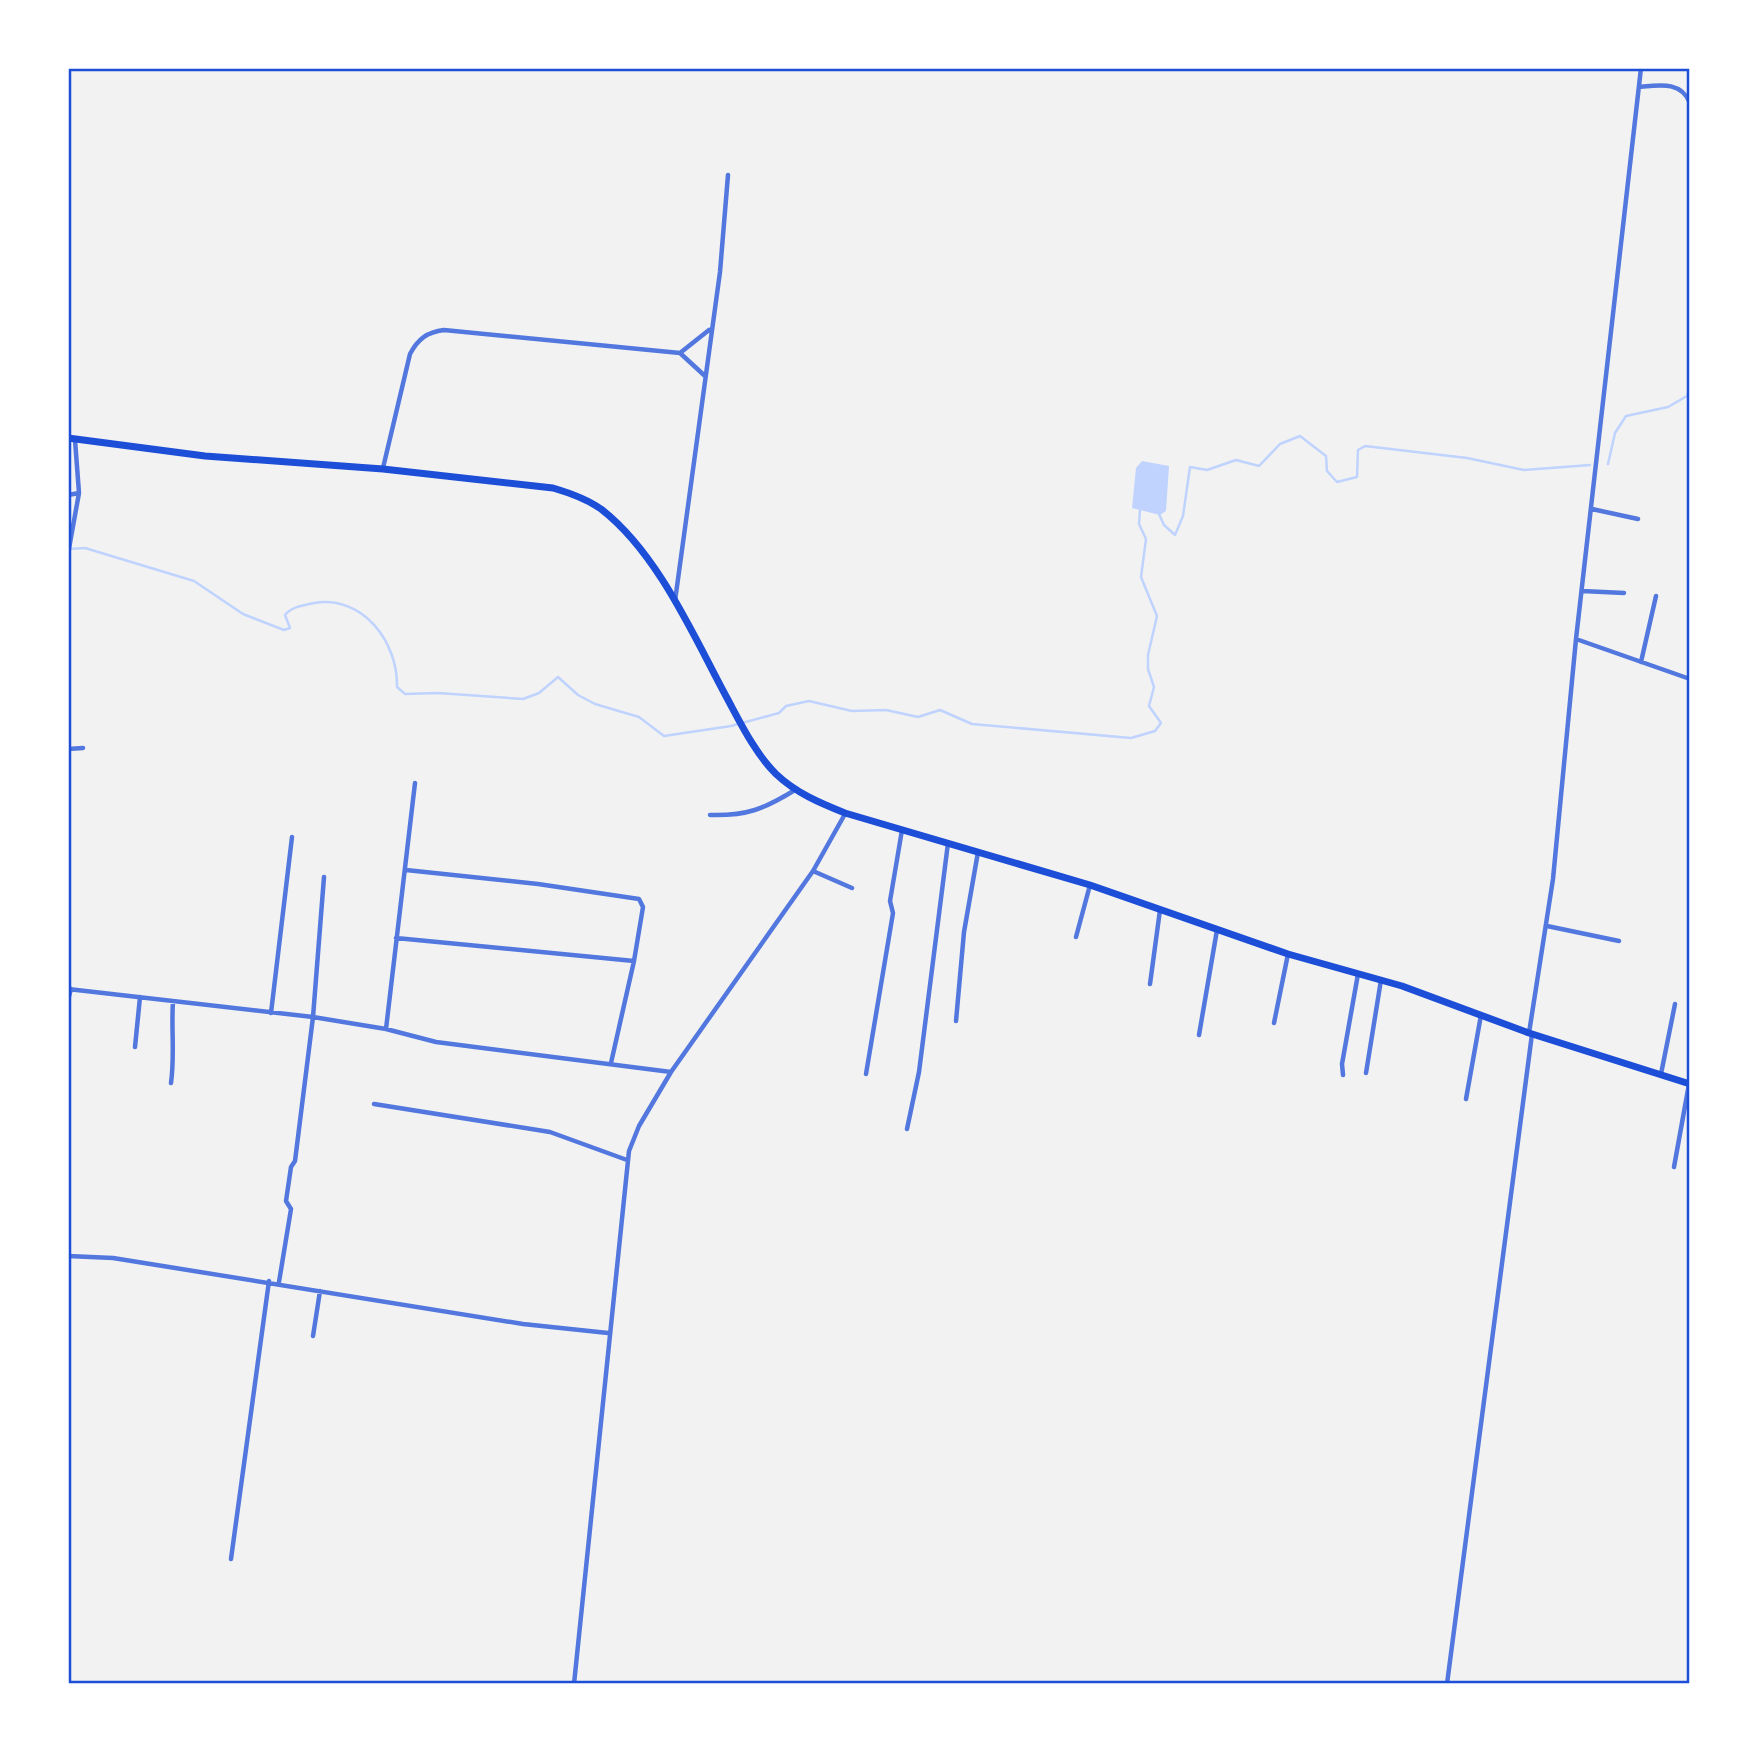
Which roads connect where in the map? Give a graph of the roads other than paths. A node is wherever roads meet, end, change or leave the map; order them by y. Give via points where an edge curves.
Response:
1 (1641, 68) edge
2 (1639, 87) junction
3 (1690, 103) edge
4 (728, 175) dead end
5 (711, 328) junction
6 (680, 353) junction
7 (705, 376) junction
8 (72, 438) edge
9 (383, 469) junction
10 (79, 493) junction
11 (68, 495) edge
12 (1592, 509) junction
13 (1638, 519) dead end
14 (68, 554) edge
15 (1582, 591) junction
16 (1624, 593) dead end
17 (1656, 596) dead end
18 (675, 602) junction
19 (1576, 639) junction
20 (1641, 662) junction
21 (1690, 680) edge
22 (83, 748) dead end
23 (68, 749) edge
24 (415, 783) dead end
25 (795, 790) junction
26 (845, 813) junction
27 (710, 815) dead end
28 (902, 830) junction
29 (292, 837) dead end
30 (948, 844) junction
31 (978, 852) junction
32 (406, 870) junction
33 (813, 871) junction
34 (324, 877) dead end
35 (1090, 886) junction
36 (852, 888) dead end
37 (1160, 909) junction
38 (1547, 926) junction
39 (1217, 929) junction
40 (1076, 937) dead end
41 (396, 938) junction
42 (1619, 941) dead end
43 (1288, 954) junction
44 (634, 961) junction
45 (1358, 974) junction
46 (1381, 980) junction
47 (1150, 984) dead end
48 (70, 989) edge
49 (140, 997) junction
50 (68, 1000) edge
51 (173, 1001) junction
52 (1675, 1004) dead end
53 (271, 1013) junction
54 (1482, 1014) junction
55 (313, 1017) junction
56 (956, 1021) dead end
57 (1275, 1023) dead end
58 (386, 1029) junction
59 (1531, 1033) junction
60 (1199, 1035) dead end
61 (135, 1047) dead end
62 (611, 1063) junction
63 (671, 1072) junction
64 (1366, 1073) dead end
65 (866, 1074) dead end
66 (1661, 1074) junction
67 (1343, 1075) dead end
68 (171, 1083) dead end
69 (1690, 1084) edge
70 (1466, 1099) dead end
71 (374, 1104) dead end
72 (907, 1129) dead end
73 (627, 1160) junction
74 (1674, 1167) dead end
75 (68, 1256) edge
76 (269, 1281) junction
77 (279, 1282) junction
78 (320, 1291) junction
79 (608, 1334) junction
80 (313, 1336) dead end
81 (231, 1559) dead end
82 (574, 1684) edge
83 (1447, 1684) edge

1 - 2 street
2 - 3 street via 1680,88
2 - 12 street
4 - 5 street
5 - 6 street
5 - 7 street
6 - 7 street
6 - 9 street via 429,332 410,354
7 - 18 street
8 - 9 main road via 205,456
8 - 10 street
9 - 18 main road via 553,488 576,495 600,508 628,534
10 - 11 street
10 - 14 street
12 - 13 street
12 - 15 street
15 - 16 street
15 - 19 street
17 - 20 street
18 - 25 main road via 756,749
19 - 20 street
19 - 38 street
20 - 21 street
22 - 23 street
24 - 32 street
25 - 26 main road
25 - 27 street via 752,812
26 - 28 main road
26 - 33 street
28 - 30 main road
28 - 65 street
29 - 53 street
30 - 31 main road
30 - 72 street via 919,1072
31 - 35 main road
31 - 56 street via 964,932
32 - 41 street
32 - 44 street via 639,899 643,906
33 - 36 street
33 - 63 street
34 - 55 street
35 - 37 main road
35 - 40 street
37 - 39 main road
37 - 47 street
38 - 42 street
38 - 59 street
39 - 43 main road
39 - 60 street
41 - 44 street
41 - 58 street
43 - 45 main road
43 - 57 street
44 - 62 street
45 - 46 main road
45 - 67 street
46 - 54 main road
46 - 64 street
48 - 49 street
48 - 50 street
49 - 51 street
49 - 61 street
51 - 53 street
51 - 68 street
52 - 66 street
53 - 55 street
54 - 59 main road
54 - 70 street
55 - 58 street
55 - 77 street
58 - 62 street via 436,1042
59 - 66 main road
59 - 83 street
62 - 63 street
63 - 73 street via 639,1126
66 - 69 main road
69 - 74 street
71 - 73 street via 550,1132
73 - 79 street
75 - 76 street via 113,1258
76 - 77 street
76 - 81 street
77 - 78 street
78 - 79 street
78 - 80 street
79 - 82 street

